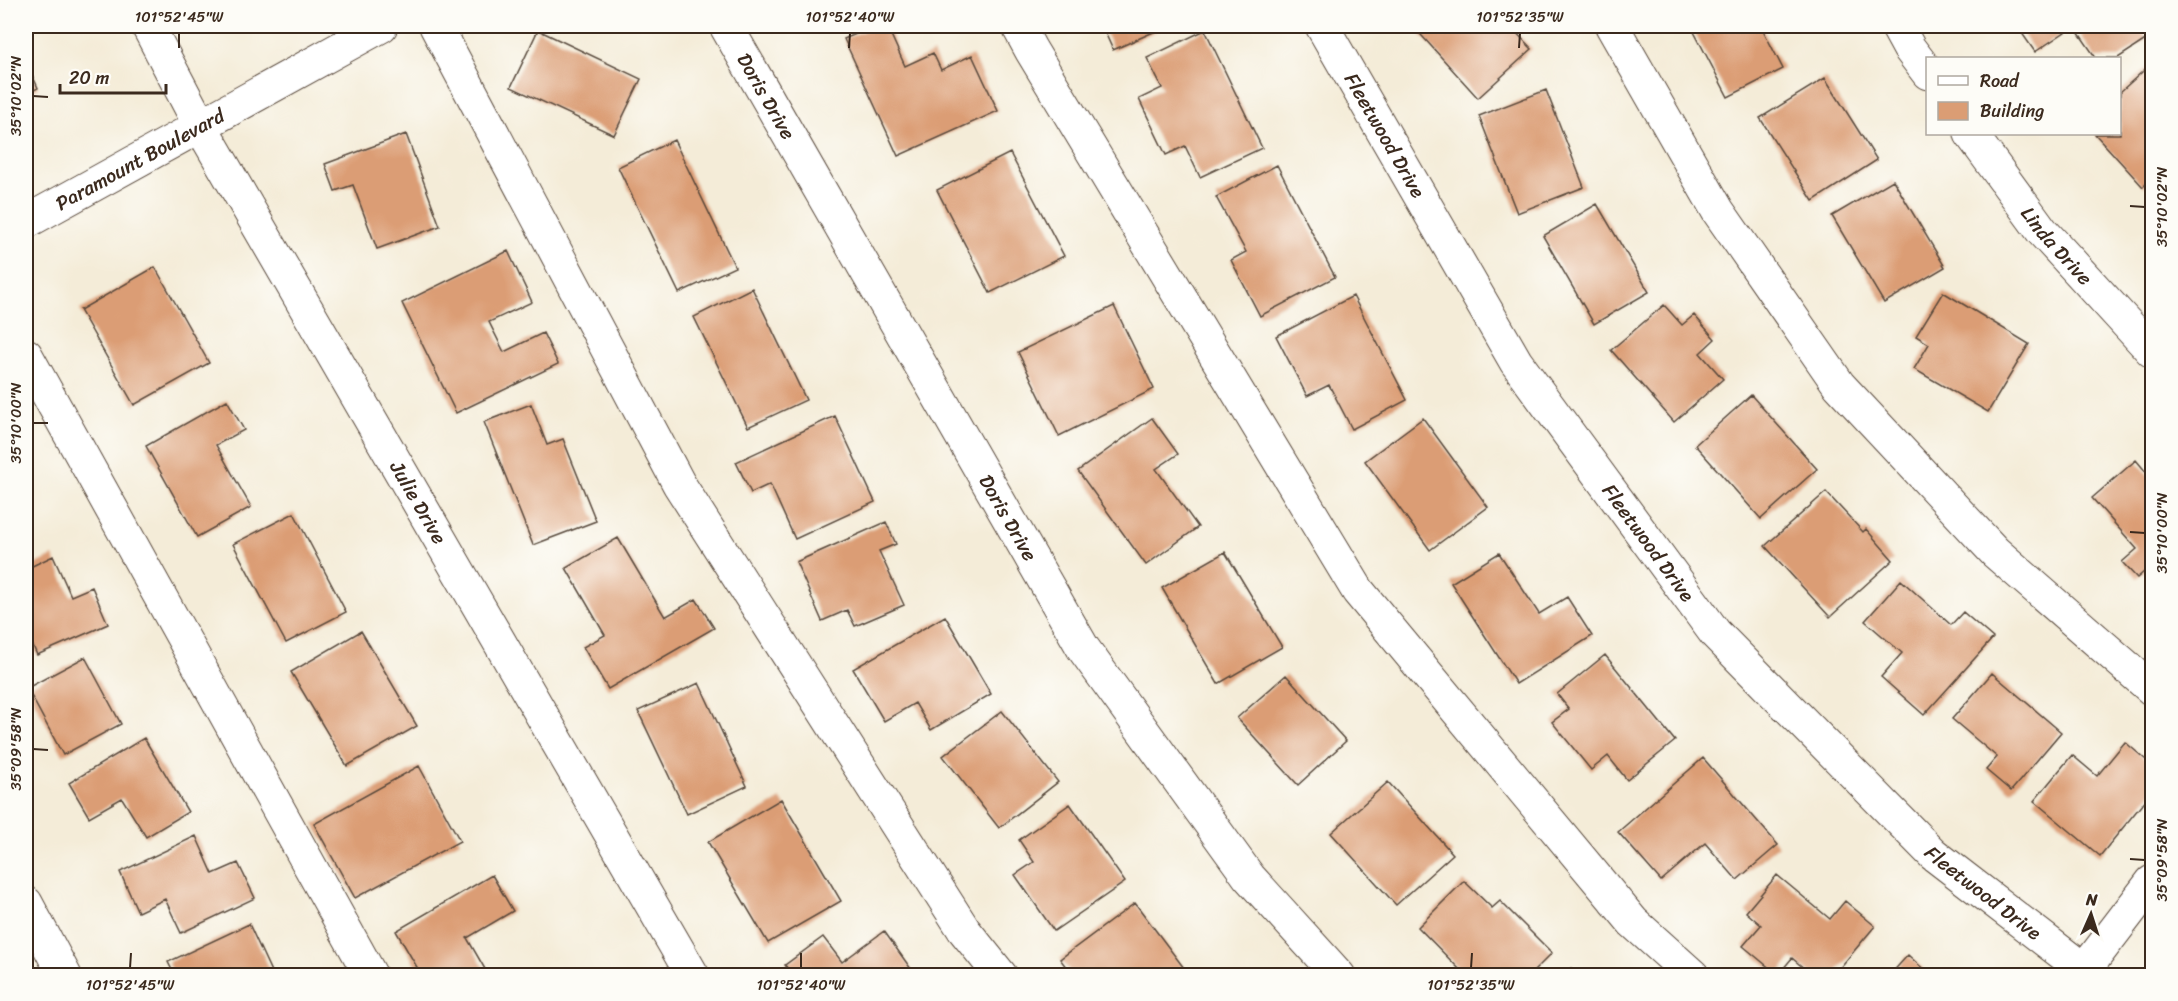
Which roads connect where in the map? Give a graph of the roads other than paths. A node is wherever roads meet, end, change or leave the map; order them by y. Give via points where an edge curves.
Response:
1 (148, 26) edge
2 (381, 26) edge
3 (436, 26) edge
4 (726, 26) edge
5 (1018, 26) edge
6 (1323, 26) edge
7 (1612, 26) edge
8 (1897, 26) edge
9 (1926, 71) edge
10 (201, 127) junction
11 (1972, 135) edge
12 (26, 222) edge
13 (2152, 351) edge
14 (26, 355) edge
15 (2152, 689) edge
16 (2152, 882) edge
17 (26, 903) edge
18 (2082, 973) edge
19 (65, 975) edge
20 (370, 975) edge
21 (693, 975) edge
22 (1002, 975) edge
23 (1339, 975) edge
24 (1693, 975) edge

1 - 10 street, Julie Drive
2 - 10 street, Paramount Boulevard
3 - 22 street via 679,484 964,930
4 - 23 street, Doris Drive via 1083,648 1249,878
5 - 24 street via 1359,591 1633,922
6 - 18 street, Fleetwood Drive via 1516,363 1715,633 1933,854
7 - 15 street via 1718,212 1839,385 1995,552
8 - 9 street
10 - 12 street, Paramount Boulevard
10 - 21 street, Julie Drive
11 - 13 street, Linda Drive via 2042,231
14 - 20 street
16 - 18 street
17 - 19 street

